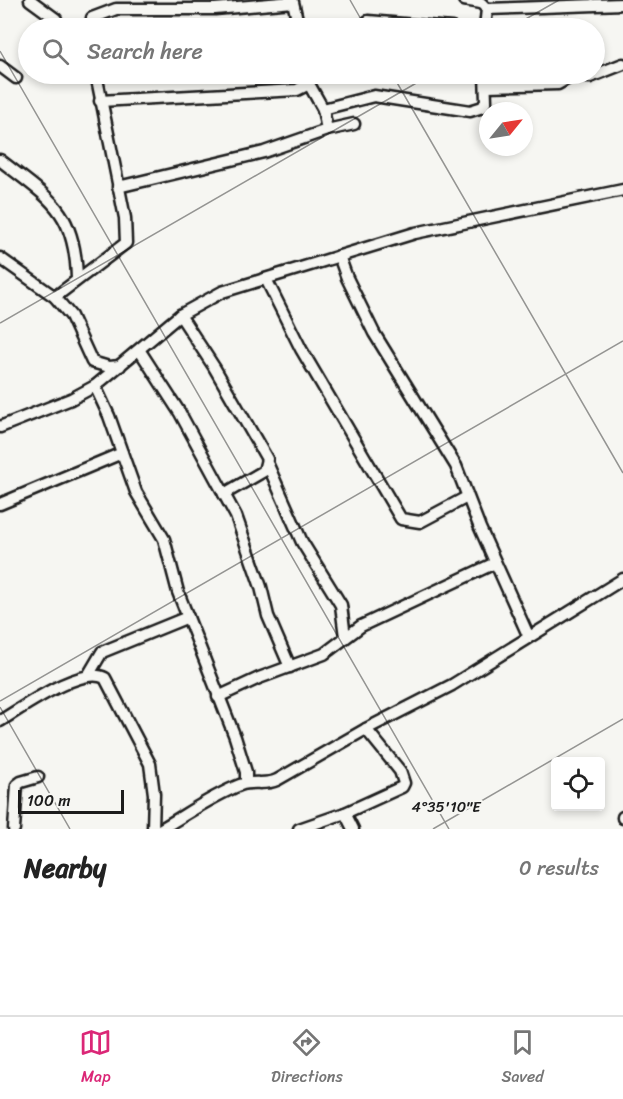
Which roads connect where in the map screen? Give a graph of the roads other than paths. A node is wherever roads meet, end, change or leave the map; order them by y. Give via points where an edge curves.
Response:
1 (30, 0) edge
2 (464, 0) edge
3 (293, 1) edge
4 (116, 4) edge
5 (623, 4) edge
6 (488, 9) junction
7 (55, 18) edge
8 (92, 18) edge
9 (296, 18) edge
10 (487, 18) edge
11 (623, 64) edge
12 (0, 66) edge
13 (605, 71) edge
14 (16, 78) dead end
15 (97, 84) edge
16 (304, 84) edge
17 (311, 84) edge
18 (558, 84) edge
19 (486, 86) joint
20 (100, 101) junction
21 (323, 109) junction
22 (354, 124) dead end
23 (327, 130) junction
24 (0, 160) edge
25 (118, 187) junction
26 (623, 190) edge
27 (339, 256) junction
28 (0, 258) edge
29 (78, 278) junction
30 (266, 279) junction
31 (56, 297) junction
32 (180, 315) junction
33 (140, 351) junction
34 (120, 366) junction
35 (94, 386) junction
36 (0, 427) edge
37 (122, 453) junction
38 (268, 465) junction
39 (224, 494) junction
40 (467, 497) junction
41 (0, 504) edge
42 (495, 563) junction
43 (623, 579) edge
44 (188, 616) junction
45 (528, 636) junction
46 (345, 637) junction
47 (290, 667) junction
48 (89, 674) junction
49 (219, 694) junction
50 (0, 721) edge
51 (366, 729) junction
52 (38, 777) dead end
53 (246, 783) junction
54 (345, 813) junction
55 (14, 829) edge
56 (153, 829) edge
57 (160, 829) edge
58 (299, 829) edge
59 (353, 829) edge

1 - 7 street
2 - 6 street via 481,3
3 - 4 street via 215,9
3 - 9 street
4 - 8 street
5 - 6 street
6 - 10 street
11 - 13 street
12 - 14 street
15 - 20 street
16 - 20 street via 297,90
17 - 21 street
18 - 19 street
19 - 21 street via 483,107 470,111 374,96
20 - 25 street
21 - 23 street
22 - 23 street
23 - 25 street via 264,152
24 - 29 street via 62,212 76,248
25 - 29 street via 126,243
26 - 27 street via 414,233
27 - 30 street
27 - 40 street via 374,333 456,466
28 - 31 street
29 - 31 street
30 - 32 street via 222,292
30 - 40 street via 301,349 401,519 420,522
31 - 34 street via 71,316 92,362
32 - 33 street
32 - 38 street via 246,421
33 - 34 street
33 - 39 street via 180,413
34 - 35 street
35 - 36 street
35 - 37 street
37 - 41 street
37 - 44 street via 144,508 164,540
38 - 39 street via 251,481
38 - 46 street via 302,542 341,605
39 - 47 street via 236,516 268,616
40 - 42 street
42 - 45 street
42 - 46 street via 393,609
43 - 45 street
44 - 48 street via 102,652
44 - 49 street
45 - 51 street via 452,685
46 - 47 street via 324,654
47 - 49 street
48 - 50 street
48 - 56 street via 109,682 150,764
49 - 53 street
51 - 53 street via 267,785
51 - 54 street via 400,771 404,783
52 - 55 street via 17,785
53 - 57 street via 217,795
54 - 58 street
54 - 59 street

